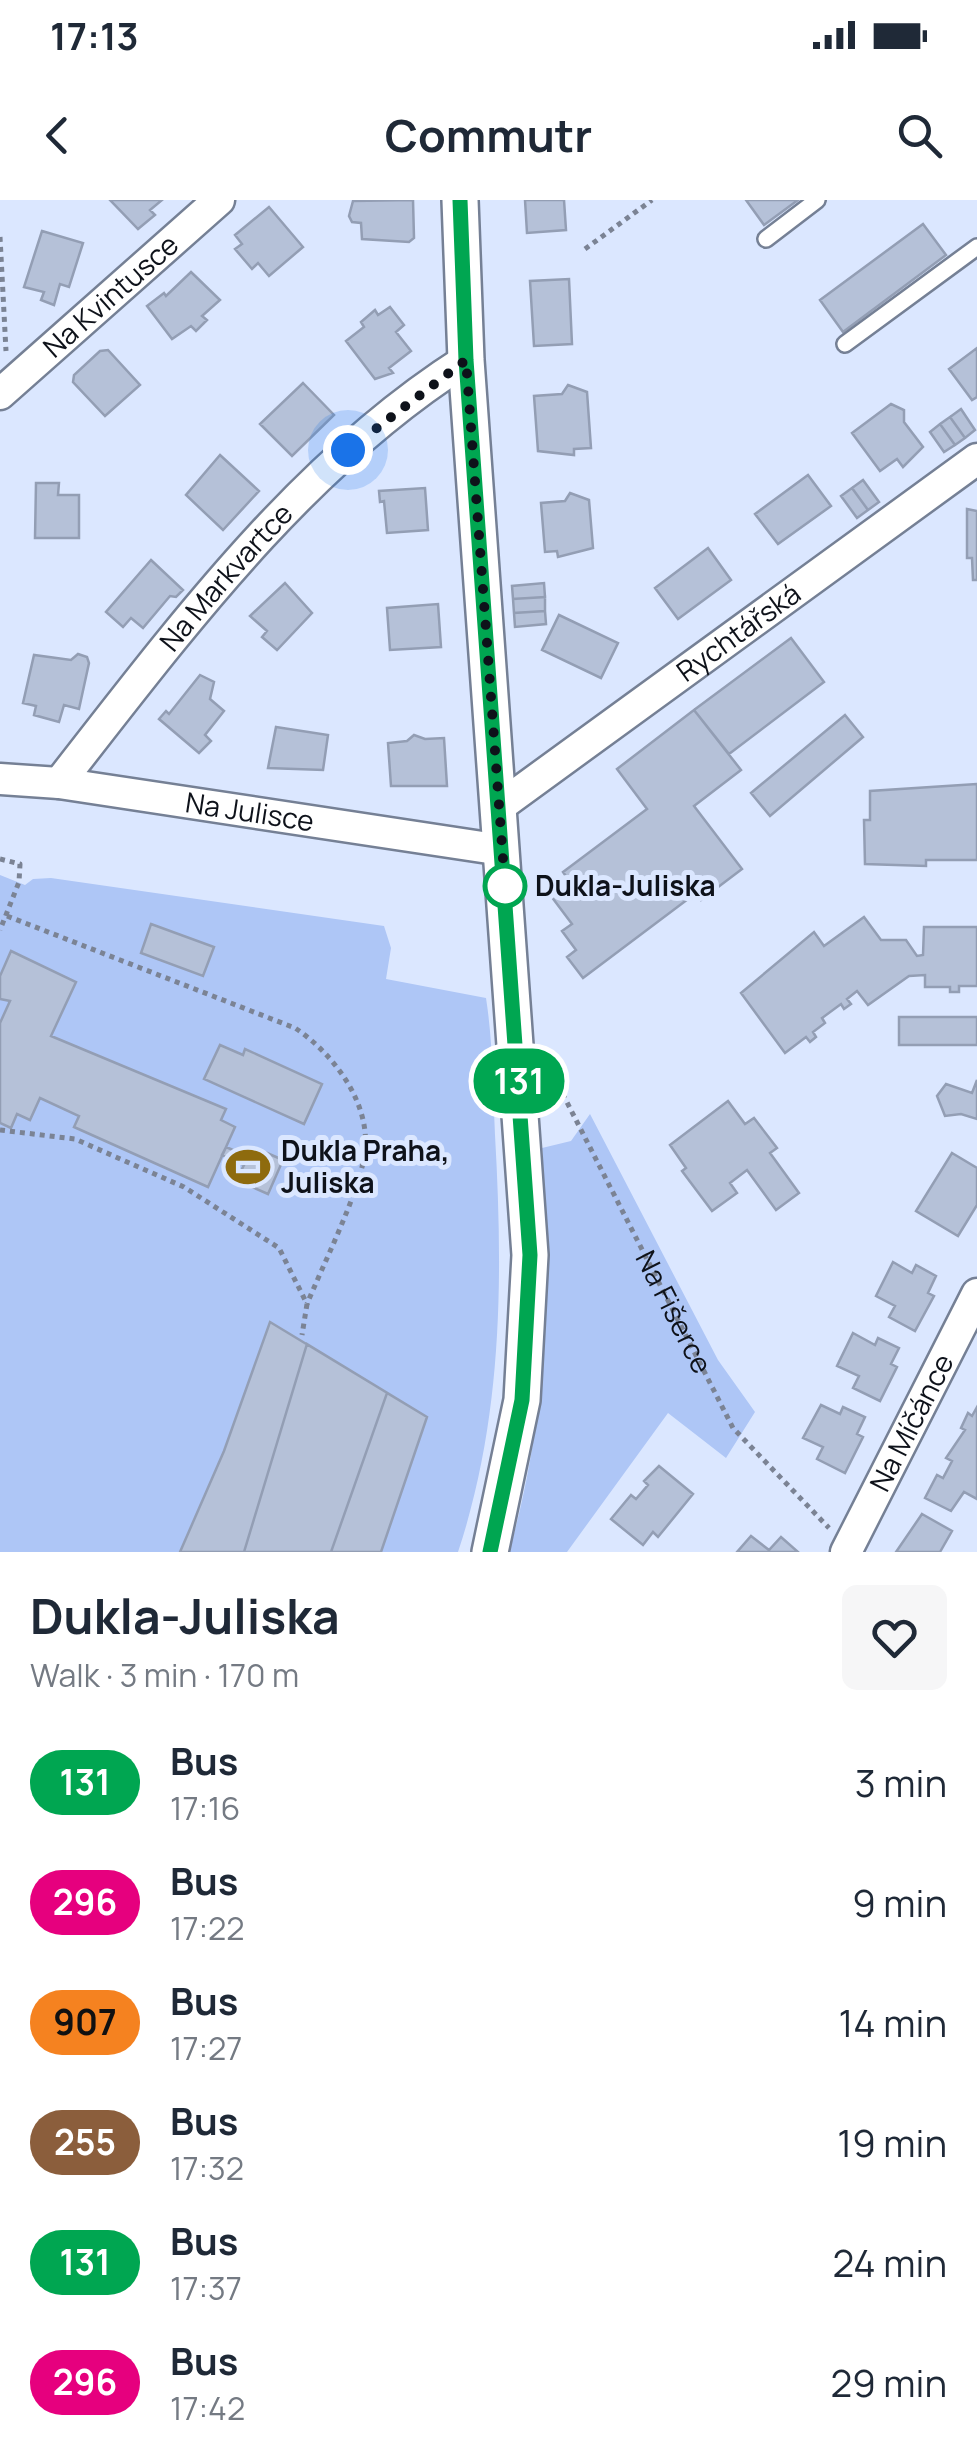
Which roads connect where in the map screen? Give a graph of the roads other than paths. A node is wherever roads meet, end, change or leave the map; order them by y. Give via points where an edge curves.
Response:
1 (219, 200) edge
2 (460, 200) edge
3 (817, 200) edge
4 (766, 239) dead end
5 (977, 247) edge
6 (845, 344) dead end
7 (466, 360) junction
8 (0, 394) edge
9 (977, 459) edge
10 (0, 780) edge
11 (59, 783) junction
12 (500, 806) junction
13 (502, 850) junction
14 (977, 1294) edge
15 (849, 1551) edge
16 (490, 1552) edge

1 - 8 street, Na Kvintusce
2 - 7 street
3 - 4 lane
5 - 6 lane
7 - 11 street, Na Markvartce via 318,476 163,650
7 - 12 street
9 - 12 street, Rychtářská
10 - 11 street, Na Julisce
11 - 13 street, Na Julisce
12 - 13 street
13 - 16 street via 530,1255 522,1400
14 - 15 street, Na Míčánce

